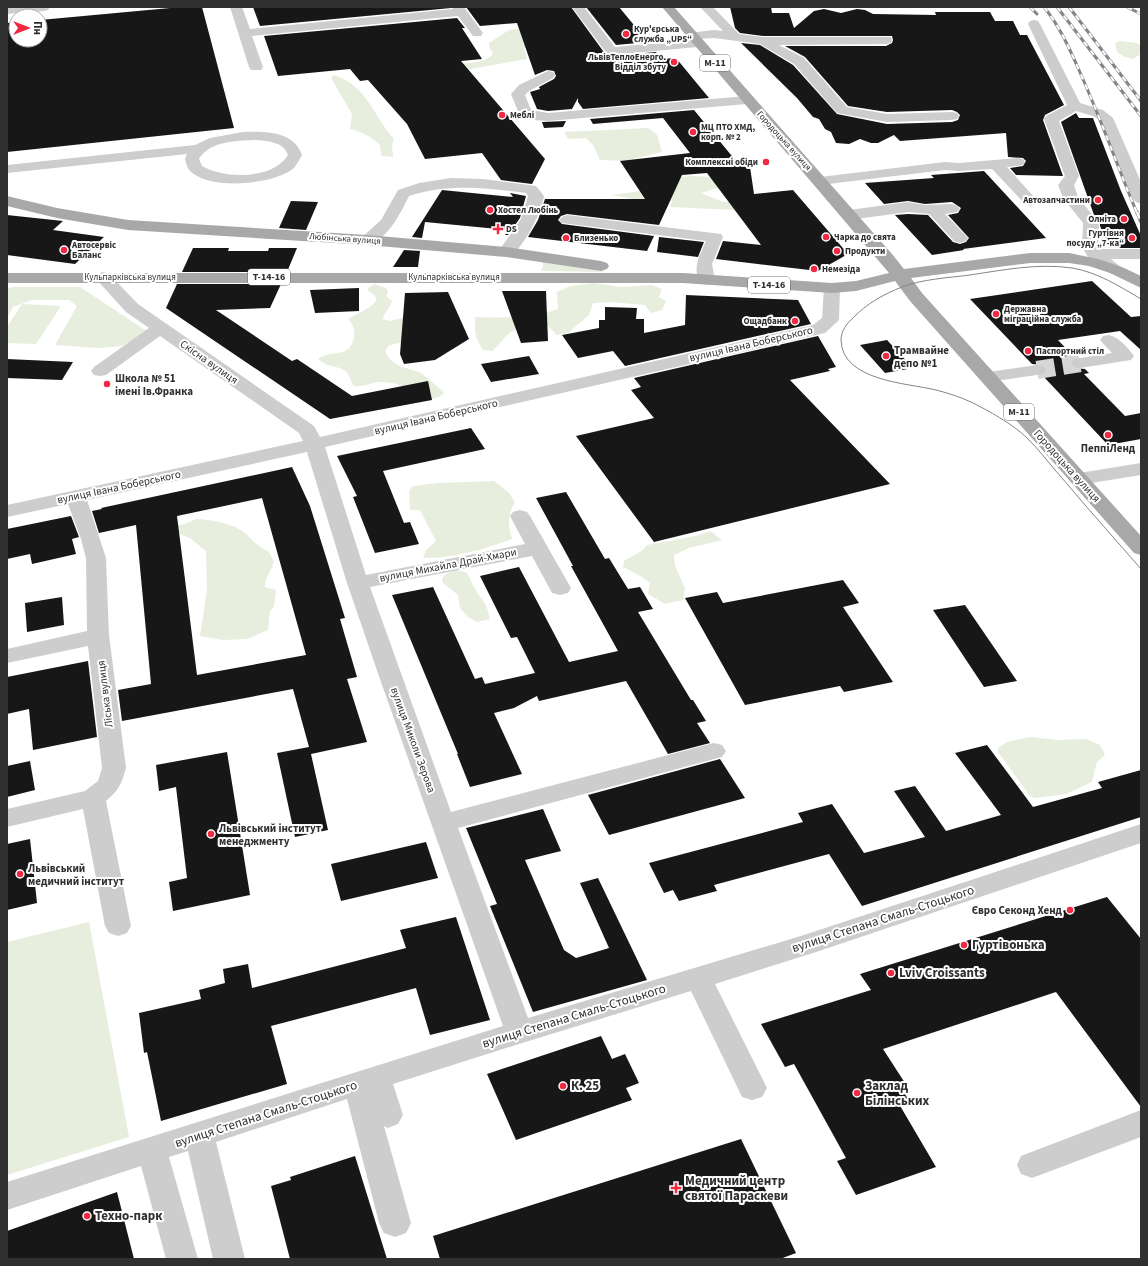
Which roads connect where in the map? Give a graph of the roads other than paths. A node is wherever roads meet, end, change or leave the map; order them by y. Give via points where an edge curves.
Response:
1 (44, 7) edge
2 (236, 7) edge
3 (578, 7) edge
4 (668, 7) edge
5 (706, 7) edge
6 (7, 10) edge
7 (460, 10) edge
8 (1034, 24) dead end
9 (246, 33) junction
10 (477, 33) dead end
11 (736, 38) junction
12 (886, 40) dead end
13 (763, 41) junction
14 (698, 44) junction
15 (605, 63) dead end
16 (256, 67) dead end
17 (548, 75) dead end
18 (747, 100) junction
19 (1075, 106) junction
20 (952, 116) dead end
21 (198, 149) junction
22 (1018, 162) dead end
23 (996, 164) junction
24 (7, 169) edge
25 (820, 181) junction
26 (1141, 199) edge
27 (7, 201) edge
28 (1030, 201) dead end
29 (952, 209) dead end
30 (933, 210) junction
31 (849, 215) junction
32 (567, 220) dead end
33 (960, 238) dead end
34 (368, 240) junction
35 (506, 252) junction
36 (1094, 254) junction
37 (1141, 254) edge
38 (538, 257) junction
39 (1116, 270) junction
40 (899, 274) junction
41 (103, 277) junction
42 (532, 277) junction
43 (7, 278) edge
44 (683, 278) junction
45 (707, 280) junction
46 (1141, 283) edge
47 (832, 288) junction
48 (160, 328) junction
49 (1109, 340) dead end
50 (1080, 363) tunnel mouth
51 (1038, 370) tunnel mouth
52 (100, 371) dead end
53 (988, 377) junction
54 (315, 444) junction
55 (1141, 469) edge
56 (1079, 479) junction
57 (77, 496) junction
58 (7, 511) edge
59 (520, 516) dead end
60 (538, 548) junction
61 (1141, 549) edge
62 (358, 583) junction
63 (560, 588) dead end
64 (98, 635) junction
65 (7, 656) edge
66 (714, 750) dead end
67 (93, 798) junction
68 (7, 818) edge
69 (443, 823) junction
70 (1137, 840) edge
71 (118, 926) dead end
72 (698, 978) junction
73 (519, 1032) junction
74 (367, 1081) junction
75 (752, 1088) dead end
76 (388, 1115) dead end
77 (1141, 1123) edge
78 (199, 1135) junction
79 (152, 1150) junction
80 (1032, 1165) dead end
81 (7, 1196) edge
82 (395, 1223) dead end
83 (182, 1259) edge
84 (229, 1259) edge

1 - 6 street
2 - 9 street
3 - 14 street via 612,50
4 - 14 main road, Городоцька вулиця / М-11
5 - 11 street
7 - 9 street
7 - 10 street
8 - 19 street
9 - 16 street
11 - 13 street
11 - 14 street via 714,34
12 - 13 street
13 - 20 street via 799,60 842,110 887,118
14 - 15 street
14 - 18 main road, Городоцька вулиця / М-11
17 - 18 street via 518,94 525,113 548,116
18 - 25 main road, Городоцька вулиця / М-11
19 - 26 street via 1106,118
19 - 36 street via 1051,119 1072,176 1066,185 1071,198 1091,223 1090,247
21 - 21 street via 214,141 257,136 277,139 291,146 295,155 289,164 274,173 252,178 229,179 208,175 195,168 192,159
21 - 24 street
22 - 23 street
23 - 25 street via 945,166
23 - 28 street
25 - 31 main road, Городоцька вулиця / М-11
27 - 34 main road, Любінська вулиця via 57,213 128,225
29 - 30 street
30 - 31 street via 908,207
30 - 33 street
31 - 40 main road, Городоцька вулиця / М-11
32 - 45 street via 715,237 704,264
34 - 35 main road, Любінська вулиця
34 - 35 street via 387,223 403,192 418,187 466,182 531,189 536,196 535,206 516,240
35 - 38 main road, Любінська вулиця
36 - 37 street
36 - 39 street
38 - 42 main road via 538,266
38 - 44 main road, Любінська вулиця
39 - 40 main road via 1069,258 1030,258
39 - 46 main road
40 - 47 main road, Кульпарківська вулиця / Т-14-16 via 856,286
40 - 53 main road, Городоцька вулиця / М-11 via 916,297
41 - 42 main road, Кульпарківська вулиця / Т-14-16
41 - 43 main road, Кульпарківська вулиця / Т-14-16
41 - 48 street, Скісна вулиця via 132,308
42 - 44 main road, Кульпарківська вулиця / Т-14-16
44 - 45 main road, Кульпарківська вулиця / Т-14-16
45 - 47 main road, Кульпарківська вулиця / Т-14-16
47 - 54 street, вулиця Івана Боберського via 830,320 819,329
48 - 52 street
48 - 54 street, Скісна вулиця via 307,430
49 - 50 street via 1125,356
51 - 53 street
53 - 56 main road, Городоцька вулиця / М-11
54 - 57 street, вулиця Івана Боберського
54 - 62 street, вулиця Миколи Зерова
55 - 56 street
56 - 61 main road, Городоцька вулиця / М-11
57 - 58 street, вулиця Івана Боберського
57 - 64 street, Ліська вулиця via 96,558
59 - 60 street
60 - 62 street, вулиця Михайла Драй-Хмари
60 - 63 street
62 - 69 street, вулиця Миколи Зерова
64 - 65 street
64 - 67 street, Ліська вулиця via 114,768 109,785
66 - 69 street
67 - 68 street, Ліська вулиця
67 - 71 street
69 - 73 street, вулиця Миколи Зерова
70 - 72 street, вулиця Степана Смаль-Стоцького
72 - 73 street, вулиця Степана Смаль-Стоцького
72 - 75 street
73 - 74 street, вулиця Степана Смаль-Стоцького
74 - 76 street
74 - 78 street, вулиця Степана Смаль-Стоцького
74 - 82 street
77 - 80 street
78 - 79 street, вулиця Степана Смаль-Стоцького
78 - 84 street
79 - 81 street, вулиця Степана Смаль-Стоцького
79 - 83 street

